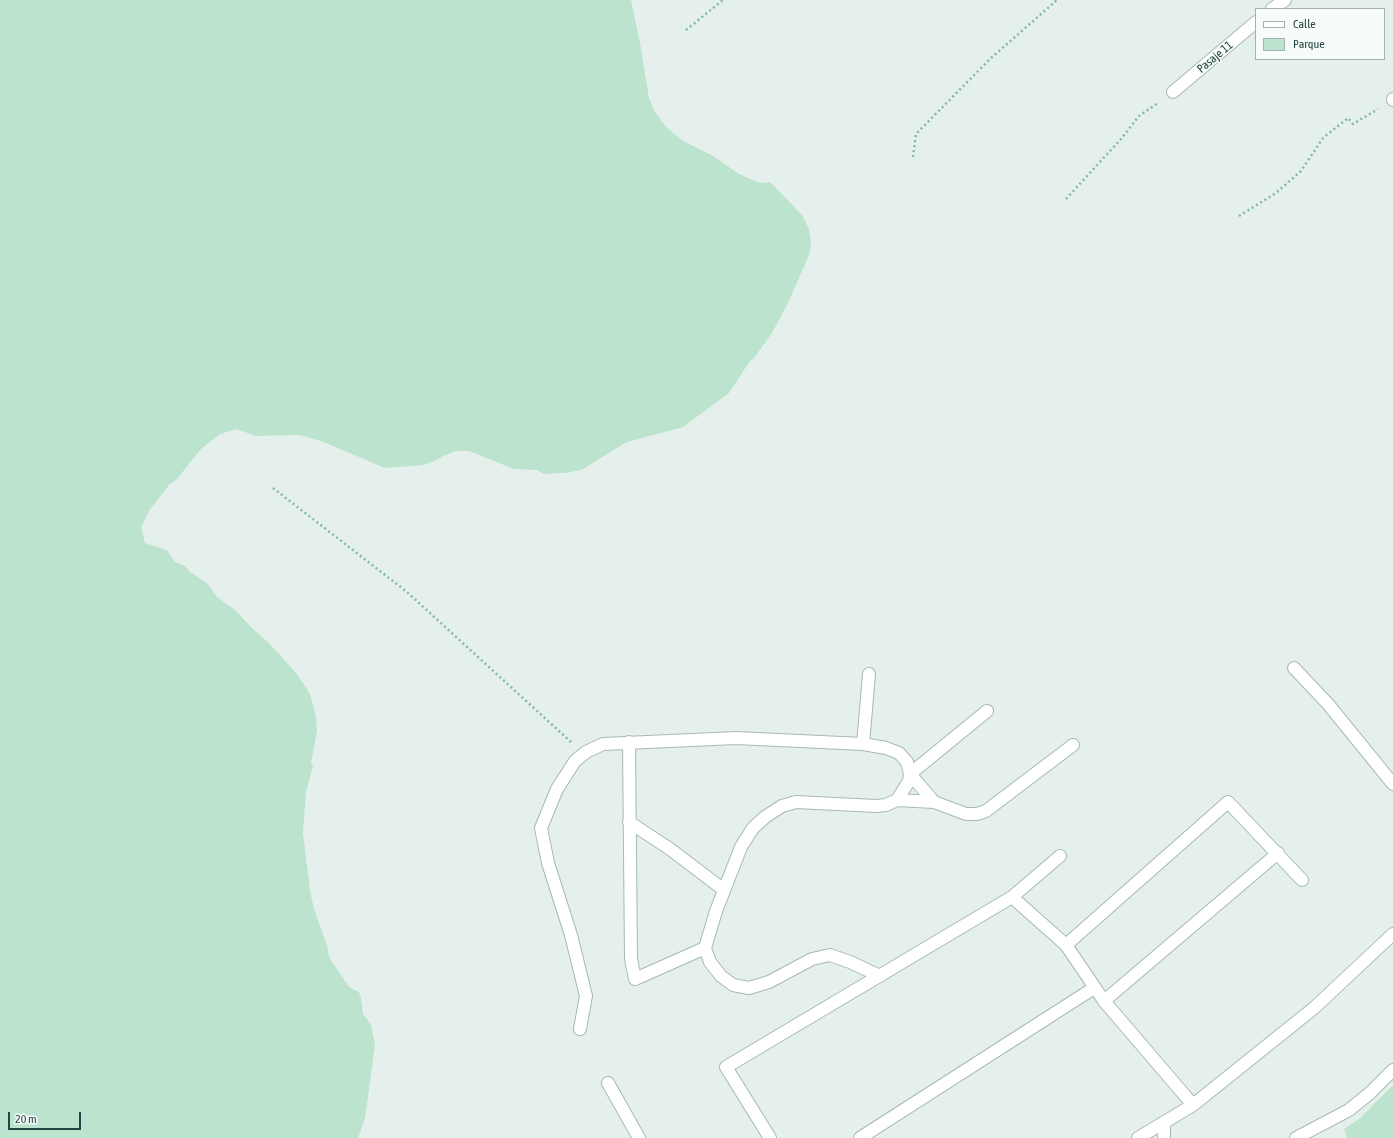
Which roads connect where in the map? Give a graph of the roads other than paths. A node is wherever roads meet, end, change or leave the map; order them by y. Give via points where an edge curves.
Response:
1 (1285, 0) edge
2 (1273, 8) edge
3 (1255, 23) edge
4 (1173, 92) road end
5 (1294, 668) dead end
6 (869, 674) dead end
7 (987, 711) dead end
8 (629, 742) junction
9 (862, 744) junction
10 (1073, 745) dead end
11 (910, 774) junction
12 (1393, 782) edge
13 (897, 800) junction
14 (934, 802) junction
15 (629, 822) junction
16 (1278, 854) junction
17 (1060, 856) dead end
18 (1302, 880) dead end
19 (724, 890) junction
20 (1012, 898) junction
21 (1393, 934) edge
22 (1066, 945) junction
23 (705, 948) junction
24 (880, 976) junction
25 (1094, 988) junction
26 (1104, 1001) junction
27 (580, 1029) dead end
28 (1393, 1070) edge
29 (608, 1083) dead end
30 (1193, 1105) junction
31 (1164, 1124) junction
32 (638, 1138) edge
33 (770, 1138) edge
34 (860, 1138) edge
35 (1138, 1138) edge
36 (1164, 1138) edge
37 (1296, 1138) edge

1 - 2 street
3 - 4 street, Pasaje 11
5 - 12 street via 1328,704
6 - 9 street
7 - 11 street
8 - 9 street via 736,738
8 - 15 street
8 - 27 street via 603,744 583,753 557,789 541,828 548,863 571,935 586,996
9 - 11 street via 899,753 907,762
10 - 14 street via 986,811 966,814
11 - 13 street via 905,790
11 - 14 street
13 - 14 street
13 - 19 street via 876,806 796,802 782,806 753,828 741,847
15 - 19 street
15 - 23 street via 632,959 635,979
16 - 18 street
16 - 22 street via 1228,802
16 - 26 street
17 - 20 street
19 - 23 street
20 - 22 street
20 - 24 street
21 - 30 street via 1314,1008
22 - 25 street
23 - 24 street via 710,962 721,976 733,985 749,988 769,982 812,959 830,955
24 - 33 street via 726,1067
25 - 26 street
25 - 34 street
26 - 30 street
28 - 37 street via 1349,1110
29 - 32 street
30 - 31 street
31 - 35 street
31 - 36 street

